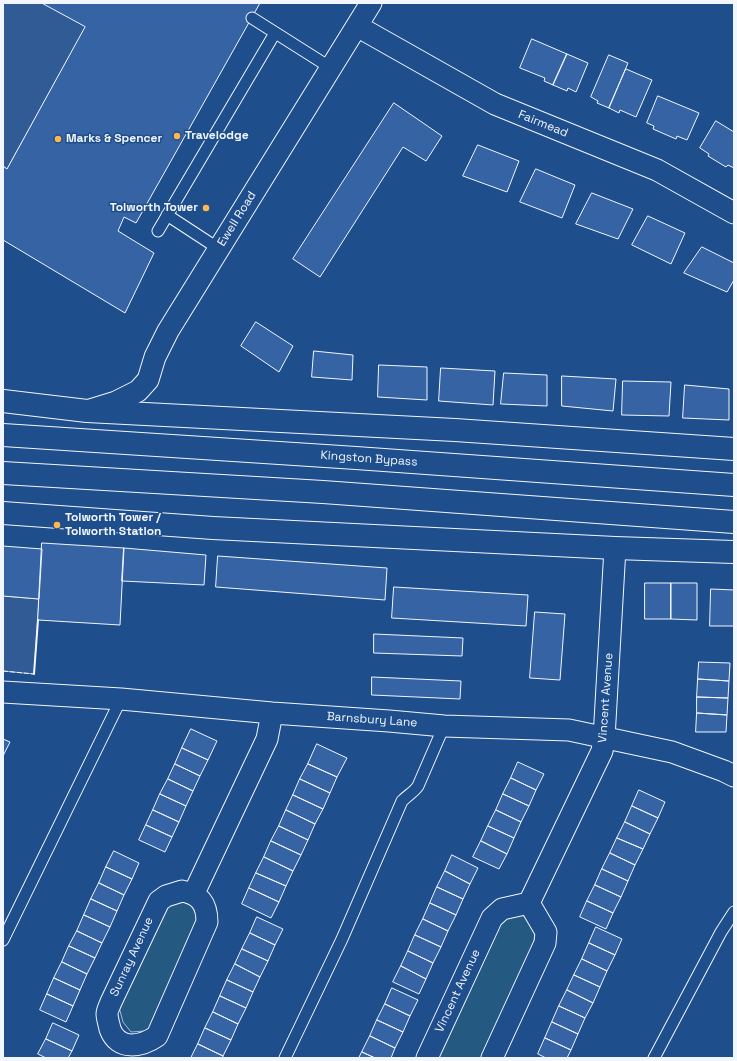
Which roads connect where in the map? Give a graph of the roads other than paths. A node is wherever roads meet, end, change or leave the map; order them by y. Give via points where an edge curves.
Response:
1 (371, 3) edge
2 (252, 18) dead end
3 (356, 26) junction
4 (274, 33) junction
5 (331, 68) junction
6 (734, 213) edge
7 (167, 215) junction
8 (158, 230) dead end
9 (219, 249) junction
10 (3, 401) edge
11 (87, 411) junction
12 (3, 435) edge
13 (734, 449) edge
14 (3, 473) edge
15 (734, 485) edge
16 (3, 513) edge
17 (734, 522) edge
18 (614, 548) junction
19 (734, 552) edge
20 (3, 692) edge
21 (121, 698) junction
22 (272, 713) junction
23 (444, 726) junction
24 (604, 738) junction
25 (734, 776) edge
26 (194, 893) junction
27 (529, 903) junction
28 (734, 912) edge
29 (3, 940) edge
30 (120, 1051) edge
31 (285, 1058) edge
32 (427, 1058) edge
33 (492, 1058) edge
34 (654, 1058) edge

1 - 3 street, Ewell Road
2 - 4 lane
3 - 5 street, Ewell Road
3 - 6 street, Fairmead via 495,104 657,170
4 - 5 lane
4 - 7 lane
5 - 9 street, Ewell Road
7 - 8 lane
7 - 9 lane
9 - 11 street, Ewell Road via 168,331 155,356 148,380 138,391 116,402
10 - 11 highway
11 - 13 highway via 455,430
12 - 15 highway, Kingston Bypass
14 - 17 highway via 323,492
16 - 18 highway via 213,528
18 - 19 highway
18 - 24 street, Vincent Avenue
20 - 21 street, Barnsbury Lane
21 - 22 street, Barnsbury Lane
21 - 29 lane
22 - 23 street, Barnsbury Lane
22 - 26 street via 267,739
23 - 24 street, Barnsbury Lane via 569,730
23 - 31 lane via 418,786 402,800 342,939
24 - 25 street, Barnsbury Lane via 672,752
24 - 27 street, Vincent Avenue via 602,751
26 - 30 street, Sunray Avenue via 207,912 207,922 157,1036
26 - 30 street, Sunray Avenue via 182,891 159,901 111,1002 107,1013 109,1024
27 - 32 street, Vincent Avenue via 502,908 492,918
27 - 33 street via 546,932 544,943
28 - 34 lane

